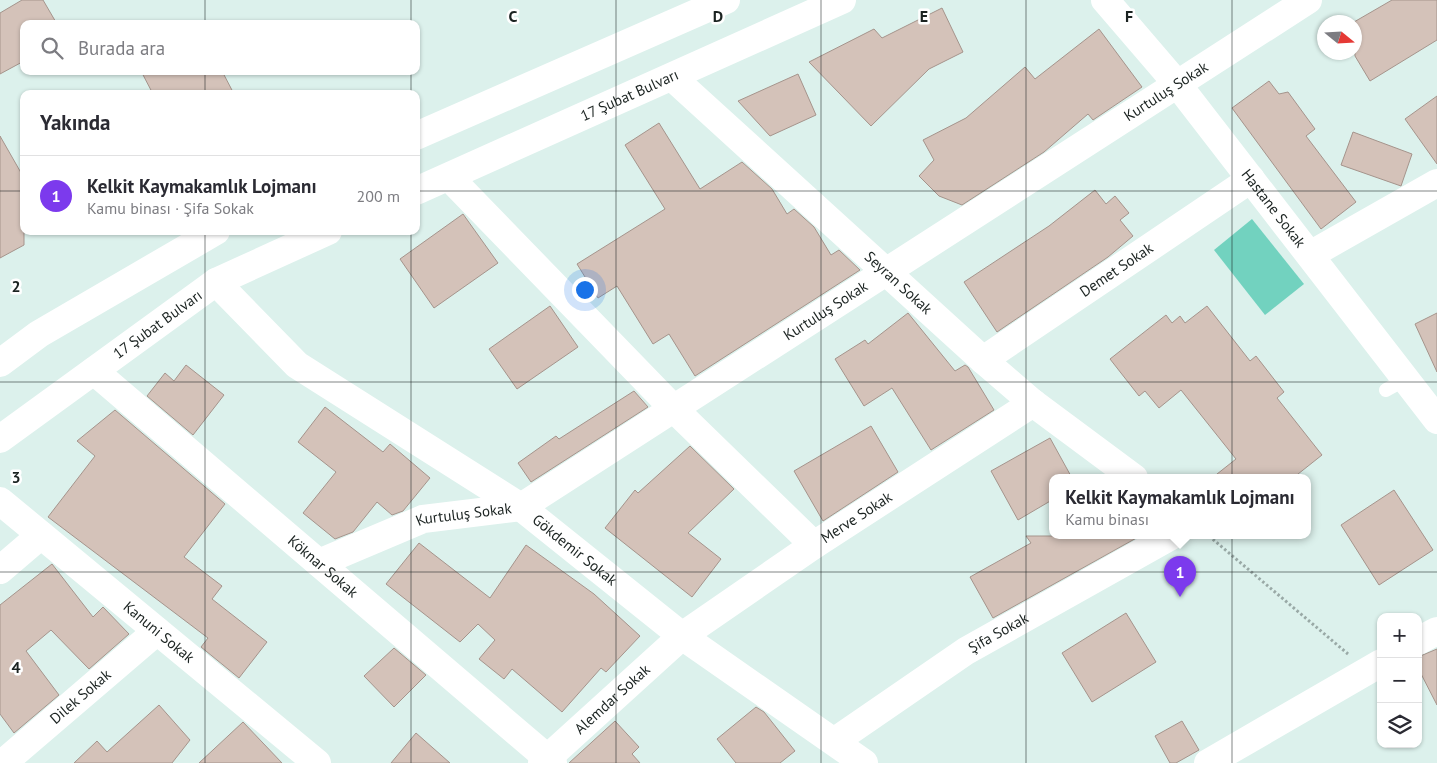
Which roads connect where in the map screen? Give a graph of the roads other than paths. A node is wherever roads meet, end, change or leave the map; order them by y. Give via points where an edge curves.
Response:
1 (726, 0) edge
2 (842, 0) edge
3 (1105, 0) edge
4 (1308, 0) edge
5 (672, 76) junction
6 (1178, 84) junction
7 (420, 134) edge
8 (449, 177) junction
9 (1251, 179) junction
10 (1437, 183) edge
11 (420, 190) edge
12 (209, 235) edge
13 (319, 235) edge
14 (1310, 255) junction
15 (886, 272) junction
16 (216, 282) junction
17 (983, 360) junction
18 (0, 363) edge
19 (94, 370) junction
20 (1411, 388) edge
21 (1033, 403) junction
22 (674, 409) junction
23 (1437, 420) edge
24 (0, 439) edge
25 (1129, 474) edge
26 (0, 501) edge
27 (521, 507) junction
28 (41, 535) junction
29 (1166, 539) edge
30 (814, 545) junction
31 (319, 563) junction
32 (0, 570) edge
33 (157, 631) junction
34 (1437, 631) edge
35 (682, 636) junction
36 (1422, 639) edge
37 (1374, 666) edge
38 (835, 741) junction
39 (299, 758) edge
40 (3, 761) edge
41 (547, 761) edge
42 (864, 763) edge
43 (1208, 763) edge

1 - 7 main road
2 - 5 main road, 17 Şubat Bulvarı
3 - 6 main road, Hastane Sokak
4 - 6 main road, Kurtuluş Sokak
5 - 8 main road, 17 Şubat Bulvarı
5 - 15 main road, Seyran Sokak
6 - 9 main road, Hastane Sokak
6 - 15 main road, Kurtuluş Sokak
8 - 11 main road, 17 Şubat Bulvarı
8 - 22 main road
9 - 14 main road, Hastane Sokak
9 - 17 main road, Demet Sokak
10 - 14 main road
12 - 18 main road via 39,334
13 - 16 main road, 17 Şubat Bulvarı
14 - 20 main road, Hastane Sokak
15 - 17 main road, Seyran Sokak
15 - 22 main road, Kurtuluş Sokak
16 - 19 main road, 17 Şubat Bulvarı
16 - 27 main road, Gökdemir Sokak via 297,365
17 - 21 main road, Seyran Sokak
19 - 24 main road, 17 Şubat Bulvarı
19 - 31 main road, Köknar Sokak
20 - 23 main road, Hastane Sokak
21 - 25 main road, Seyran Sokak
21 - 30 main road, Merve Sokak
22 - 27 main road, Kurtuluş Sokak
22 - 30 main road
26 - 28 main road, Kanuni Sokak
27 - 31 main road, Kurtuluş Sokak via 424,519
27 - 35 main road, Gökdemir Sokak
28 - 32 main road
28 - 33 main road, Kanuni Sokak
29 - 38 main road, Şifa Sokak via 966,651
30 - 35 main road, Merve Sokak
31 - 41 main road, Köknar Sokak
33 - 39 main road, Kanuni Sokak
33 - 40 main road, Dilek Sokak
34 - 36 main road
35 - 38 main road, Gökdemir Sokak
35 - 41 main road, Alemdar Sokak
37 - 43 main road
38 - 42 main road, Gökdemir Sokak

